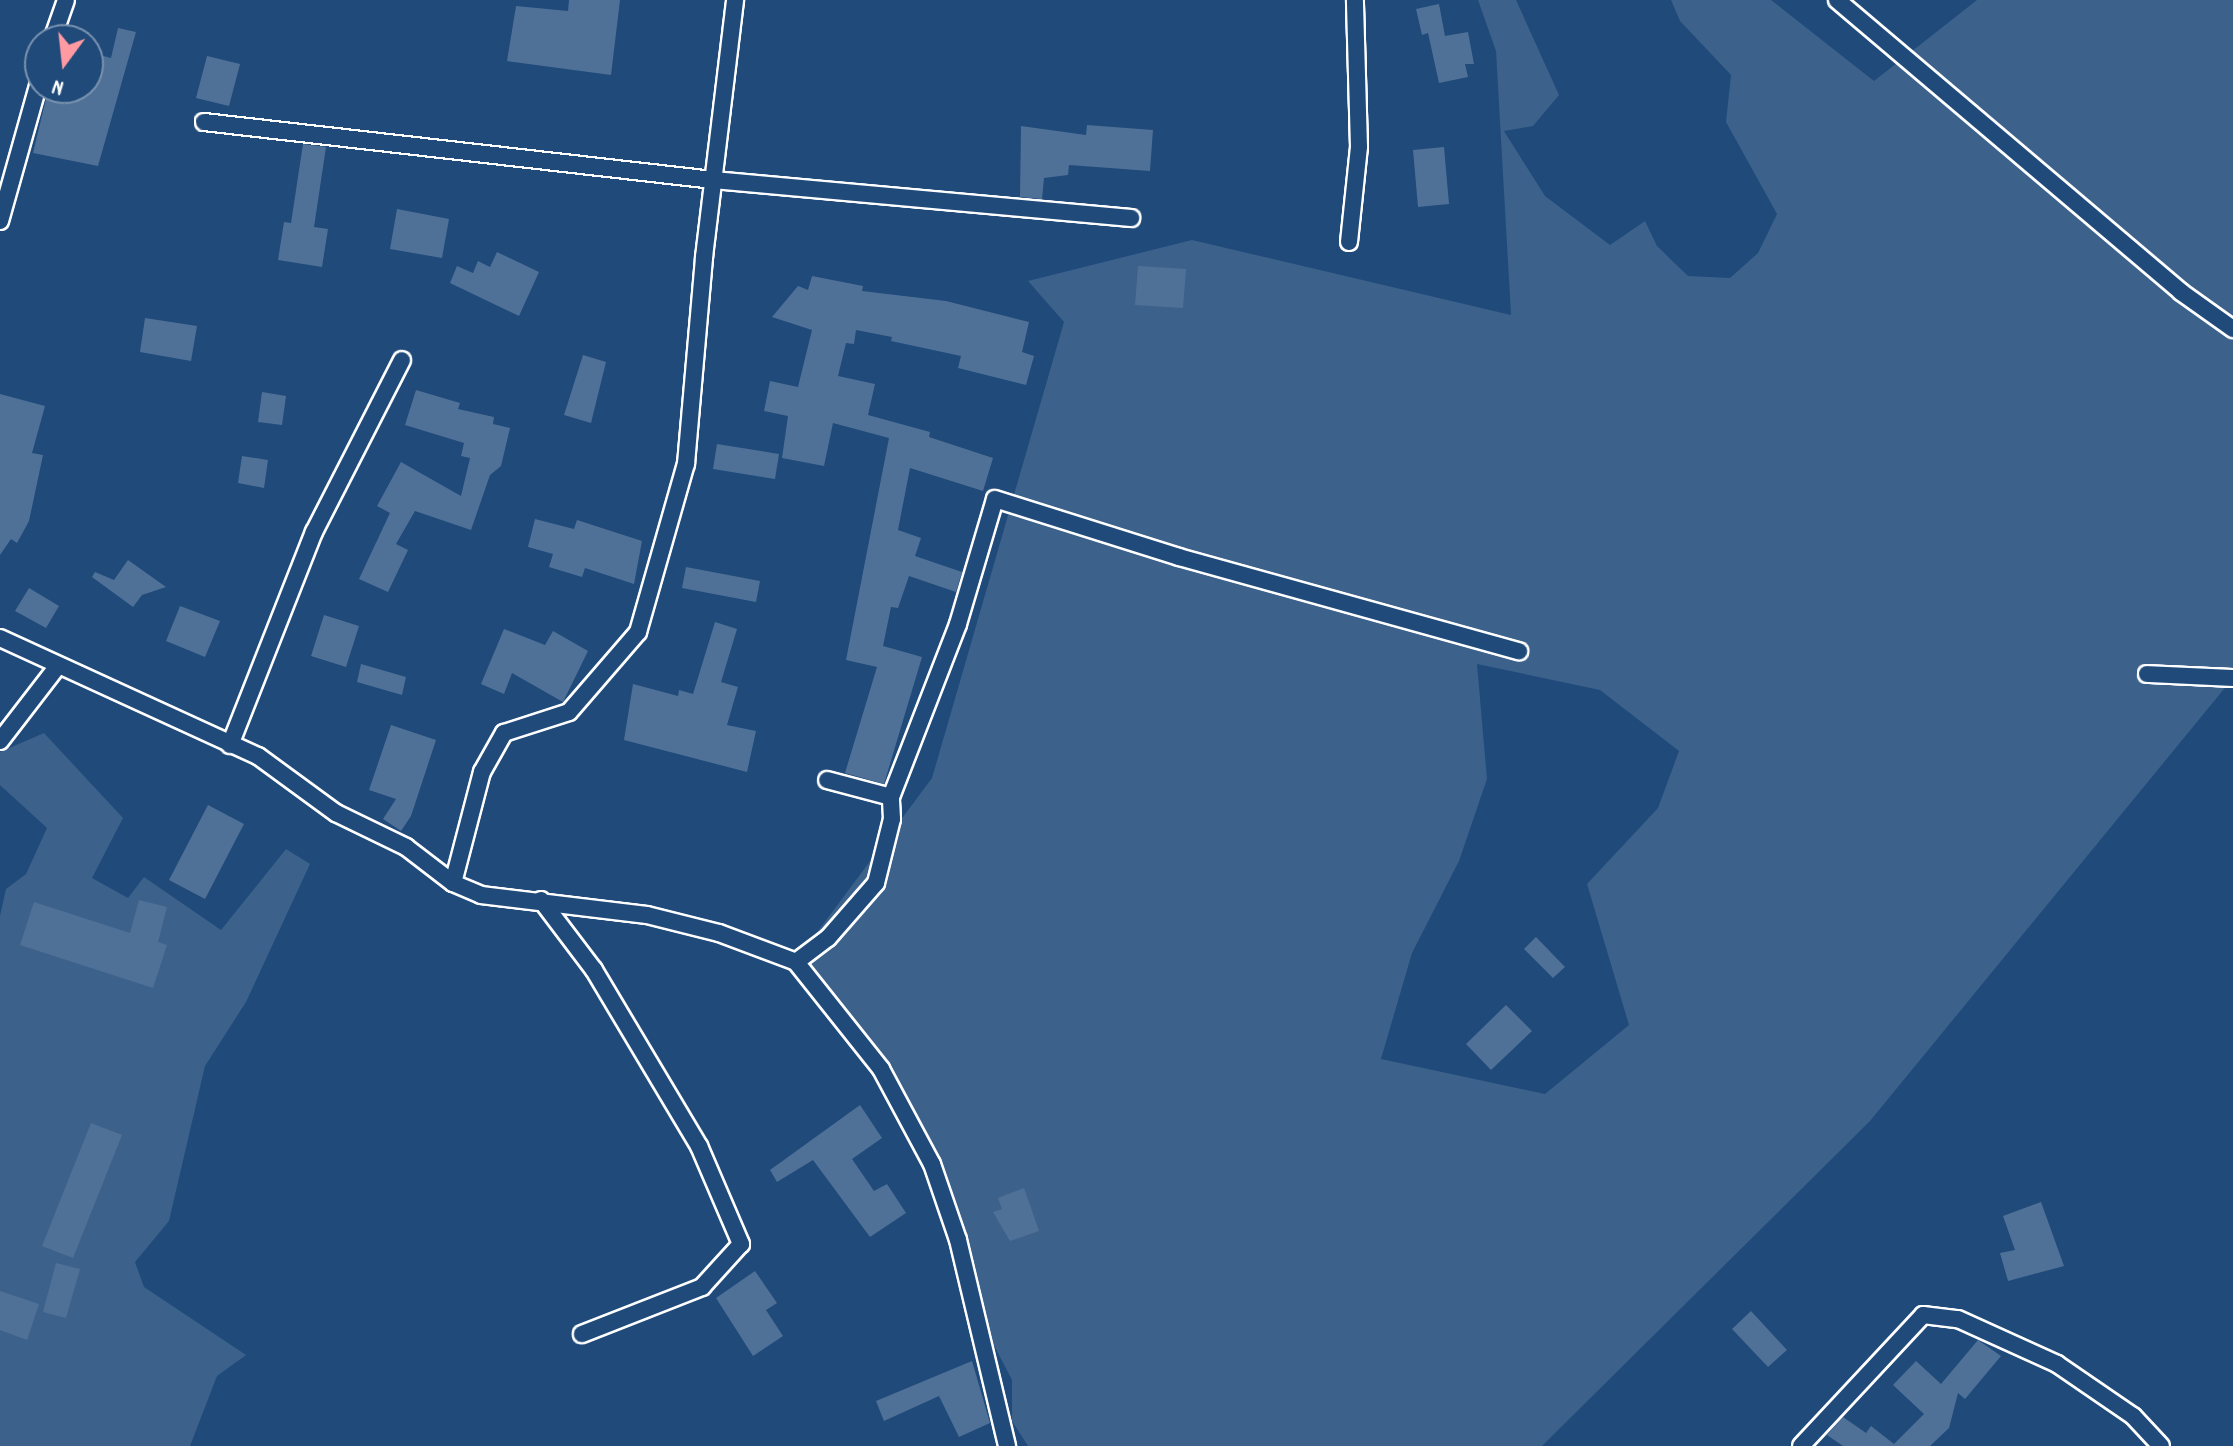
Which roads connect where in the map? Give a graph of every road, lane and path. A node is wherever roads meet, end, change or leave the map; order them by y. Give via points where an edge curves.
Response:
1 (66, 0) edge
2 (735, 0) edge
3 (1355, 0) edge
4 (1837, 0) edge
5 (58, 24) edge
6 (33, 104) edge
7 (204, 122) dead end
8 (713, 180) junction
9 (1131, 218) dead end
10 (0, 221) edge
11 (1349, 242) dead end
12 (2233, 329) edge
13 (402, 360) dead end
14 (0, 638) edge
15 (1519, 651) dead end
16 (57, 667) junction
17 (2147, 674) dead end
18 (2233, 678) edge
19 (0, 741) edge
20 (230, 745) junction
21 (827, 780) dead end
22 (891, 797) junction
23 (453, 883) junction
24 (541, 900) junction
25 (796, 962) junction
26 (582, 1334) dead end
27 (1007, 1446) edge
28 (1801, 1446) edge
29 (2161, 1446) edge

1 - 5 street
2 - 8 street
3 - 11 street via 1359,147
4 - 12 street via 2181,292
6 - 10 street
7 - 8 street
8 - 9 street
8 - 23 street via 686,464 638,632 569,712 504,733 482,772
13 - 20 street via 314,532
14 - 16 street
15 - 22 street via 1179,557 995,499 958,624
16 - 19 street
16 - 20 street
17 - 18 street
20 - 23 street via 291,776 336,813 406,847
21 - 22 street
22 - 25 street via 892,819 876,883 828,938
23 - 24 street via 481,895
24 - 25 street via 647,915 719,933
24 - 26 street via 594,970 699,1146 741,1244 702,1287
25 - 27 street via 881,1069 932,1164 958,1240
28 - 29 street via 1923,1315 1958,1319 2057,1364 2133,1416

